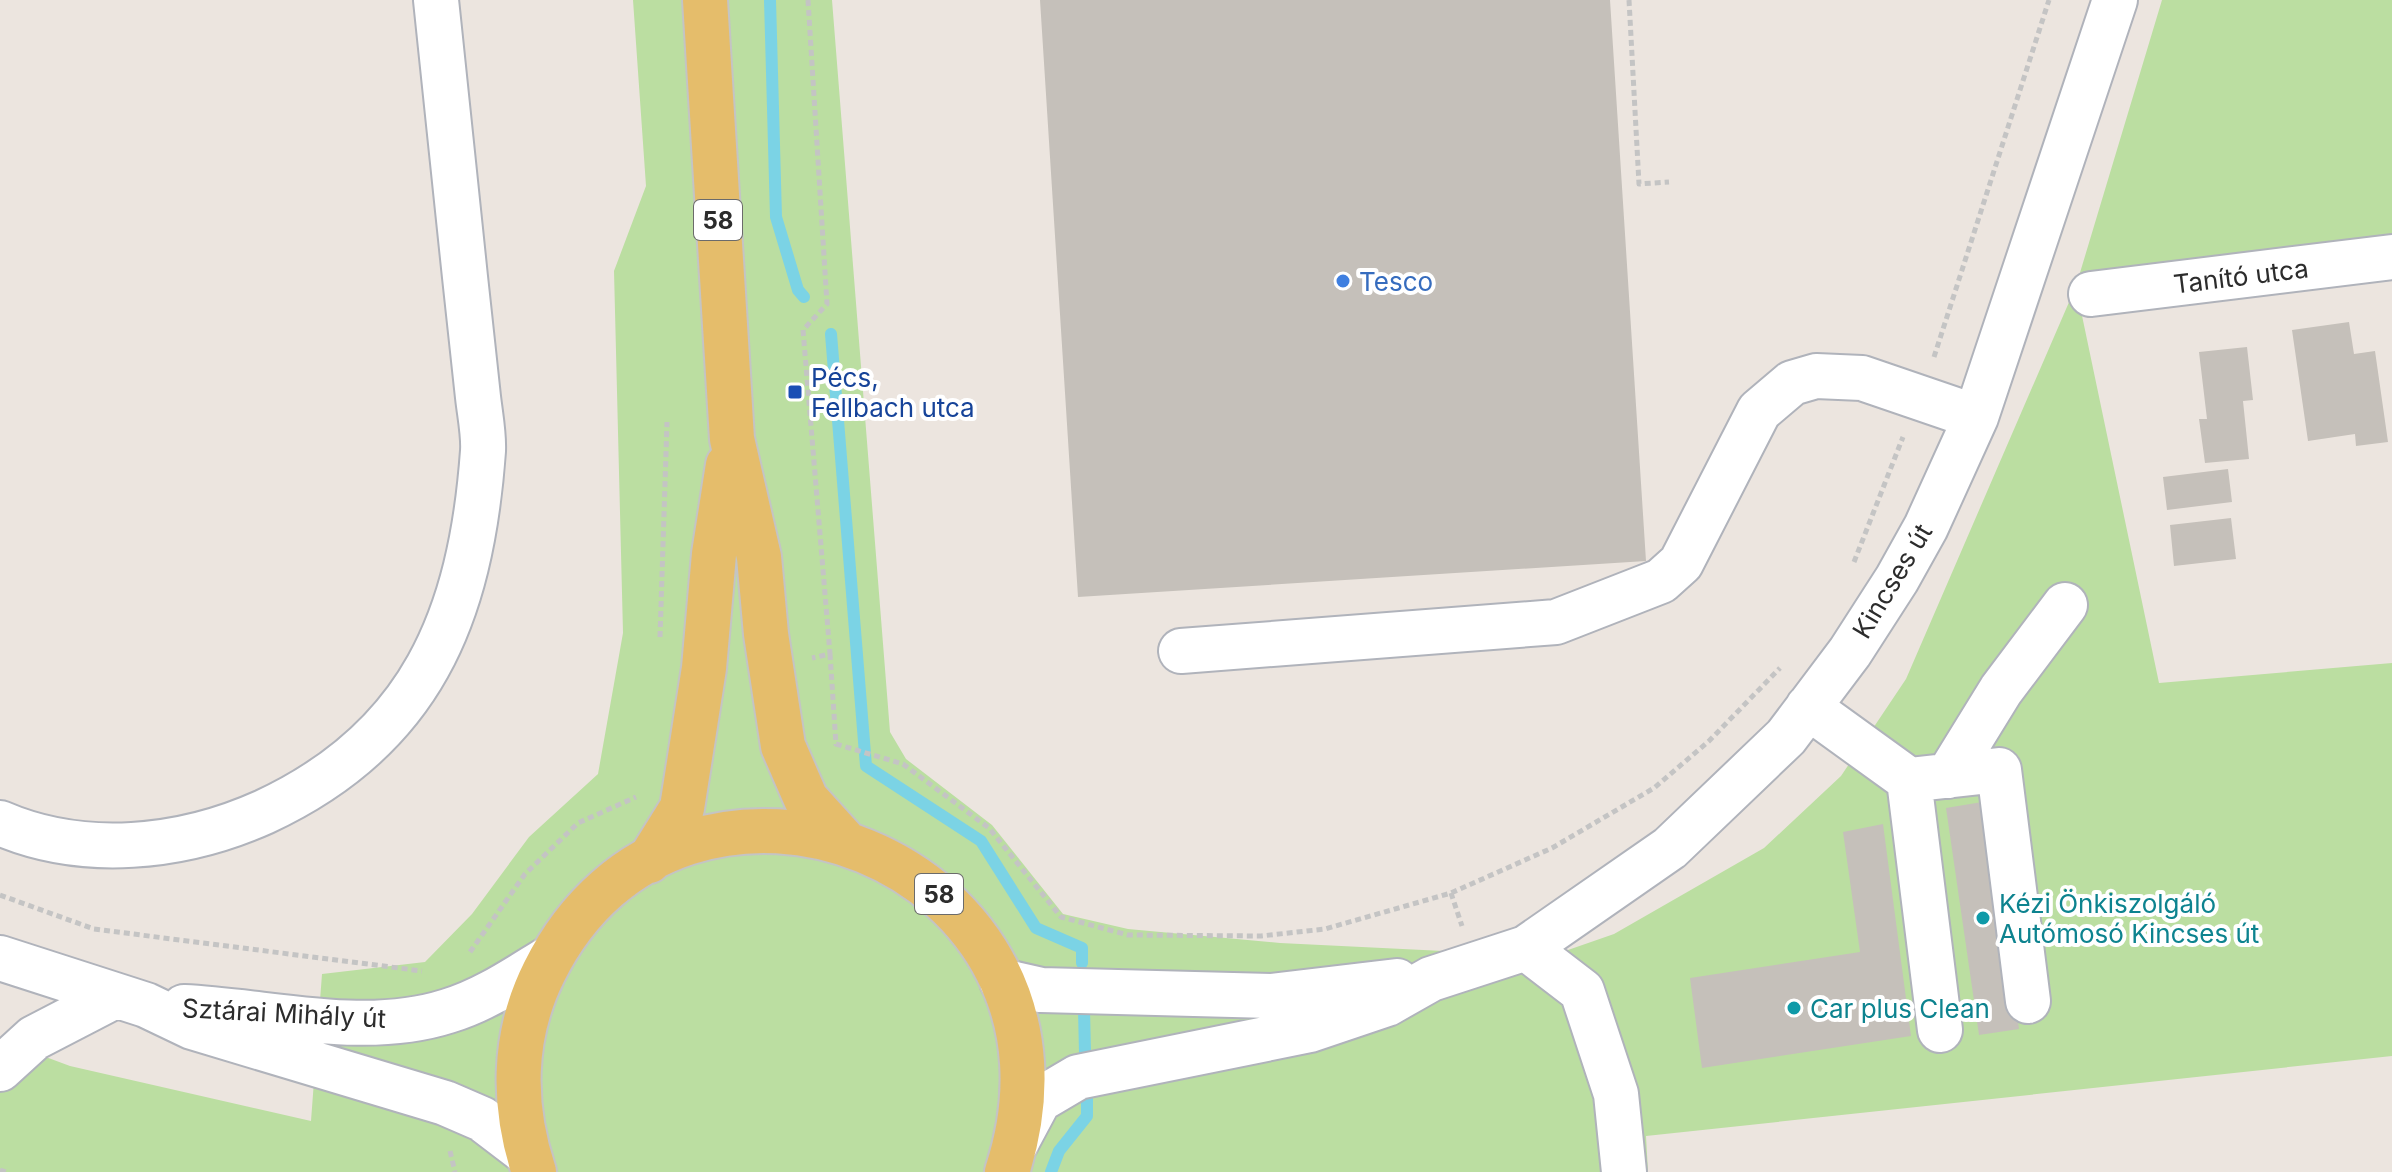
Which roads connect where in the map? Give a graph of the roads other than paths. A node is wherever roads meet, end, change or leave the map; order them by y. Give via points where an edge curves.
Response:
1 (436, 0) edge
2 (705, 0) edge
3 (2115, 0) edge
4 (2392, 257) edge
5 (2091, 294) dead end
6 (1976, 417) junction
7 (732, 439) junction
8 (2065, 605) dead end
9 (1181, 651) dead end
10 (1808, 707) junction
11 (1928, 778) junction
12 (0, 823) edge
13 (845, 842) junction
14 (649, 861) junction
15 (1526, 948) junction
16 (551, 957) junction
17 (0, 958) edge
18 (1431, 979) junction
19 (1002, 981) junction
20 (130, 1001) junction
21 (2028, 1001) dead end
22 (1940, 1030) dead end
23 (0, 1069) edge
24 (1011, 1158) edge
25 (531, 1163) edge
26 (1624, 1172) edge

1 - 12 street via 483,449 458,603 436,654 393,718 341,768 303,794 243,821 167,841 119,846 76,845
2 - 7 main road, 58
3 - 6 street, Kincses út
4 - 5 street, Tanító utca
6 - 9 street via 1862,378 1804,379 1776,394 1759,411 1681,563 1661,581 1635,593 1556,622
6 - 10 street, Kincses út via 1897,579
7 - 13 main road, 58 via 759,557 783,746 806,799
7 - 14 main road, 58 via 682,808
8 - 11 street
10 - 11 street
10 - 15 street, Kincses út via 1786,737 1670,848
11 - 21 street via 1999,770
11 - 22 street
13 - 14 main road, 58 via 789,831 731,834
13 - 19 main road, 58 via 894,863 939,894 975,934
14 - 16 main road, 58 via 594,903
15 - 18 street, Kincses út
15 - 26 street via 1582,991 1616,1094
16 - 20 street, Sztárai Mihály út via 476,1001 406,1019 361,1023
16 - 25 main road, 58 via 528,1011 518,1068 521,1126
17 - 20 street, Sztárai Mihály út
18 - 19 street via 1271,996 1041,990
18 - 24 street via 1387,1004 1310,1030 1078,1077 1039,1100
19 - 24 main road, 58 via 1022,1061 1021,1116
20 - 23 street via 34,1038
20 - 25 street, Sztárai Mihály út via 192,1027 445,1103 482,1119

